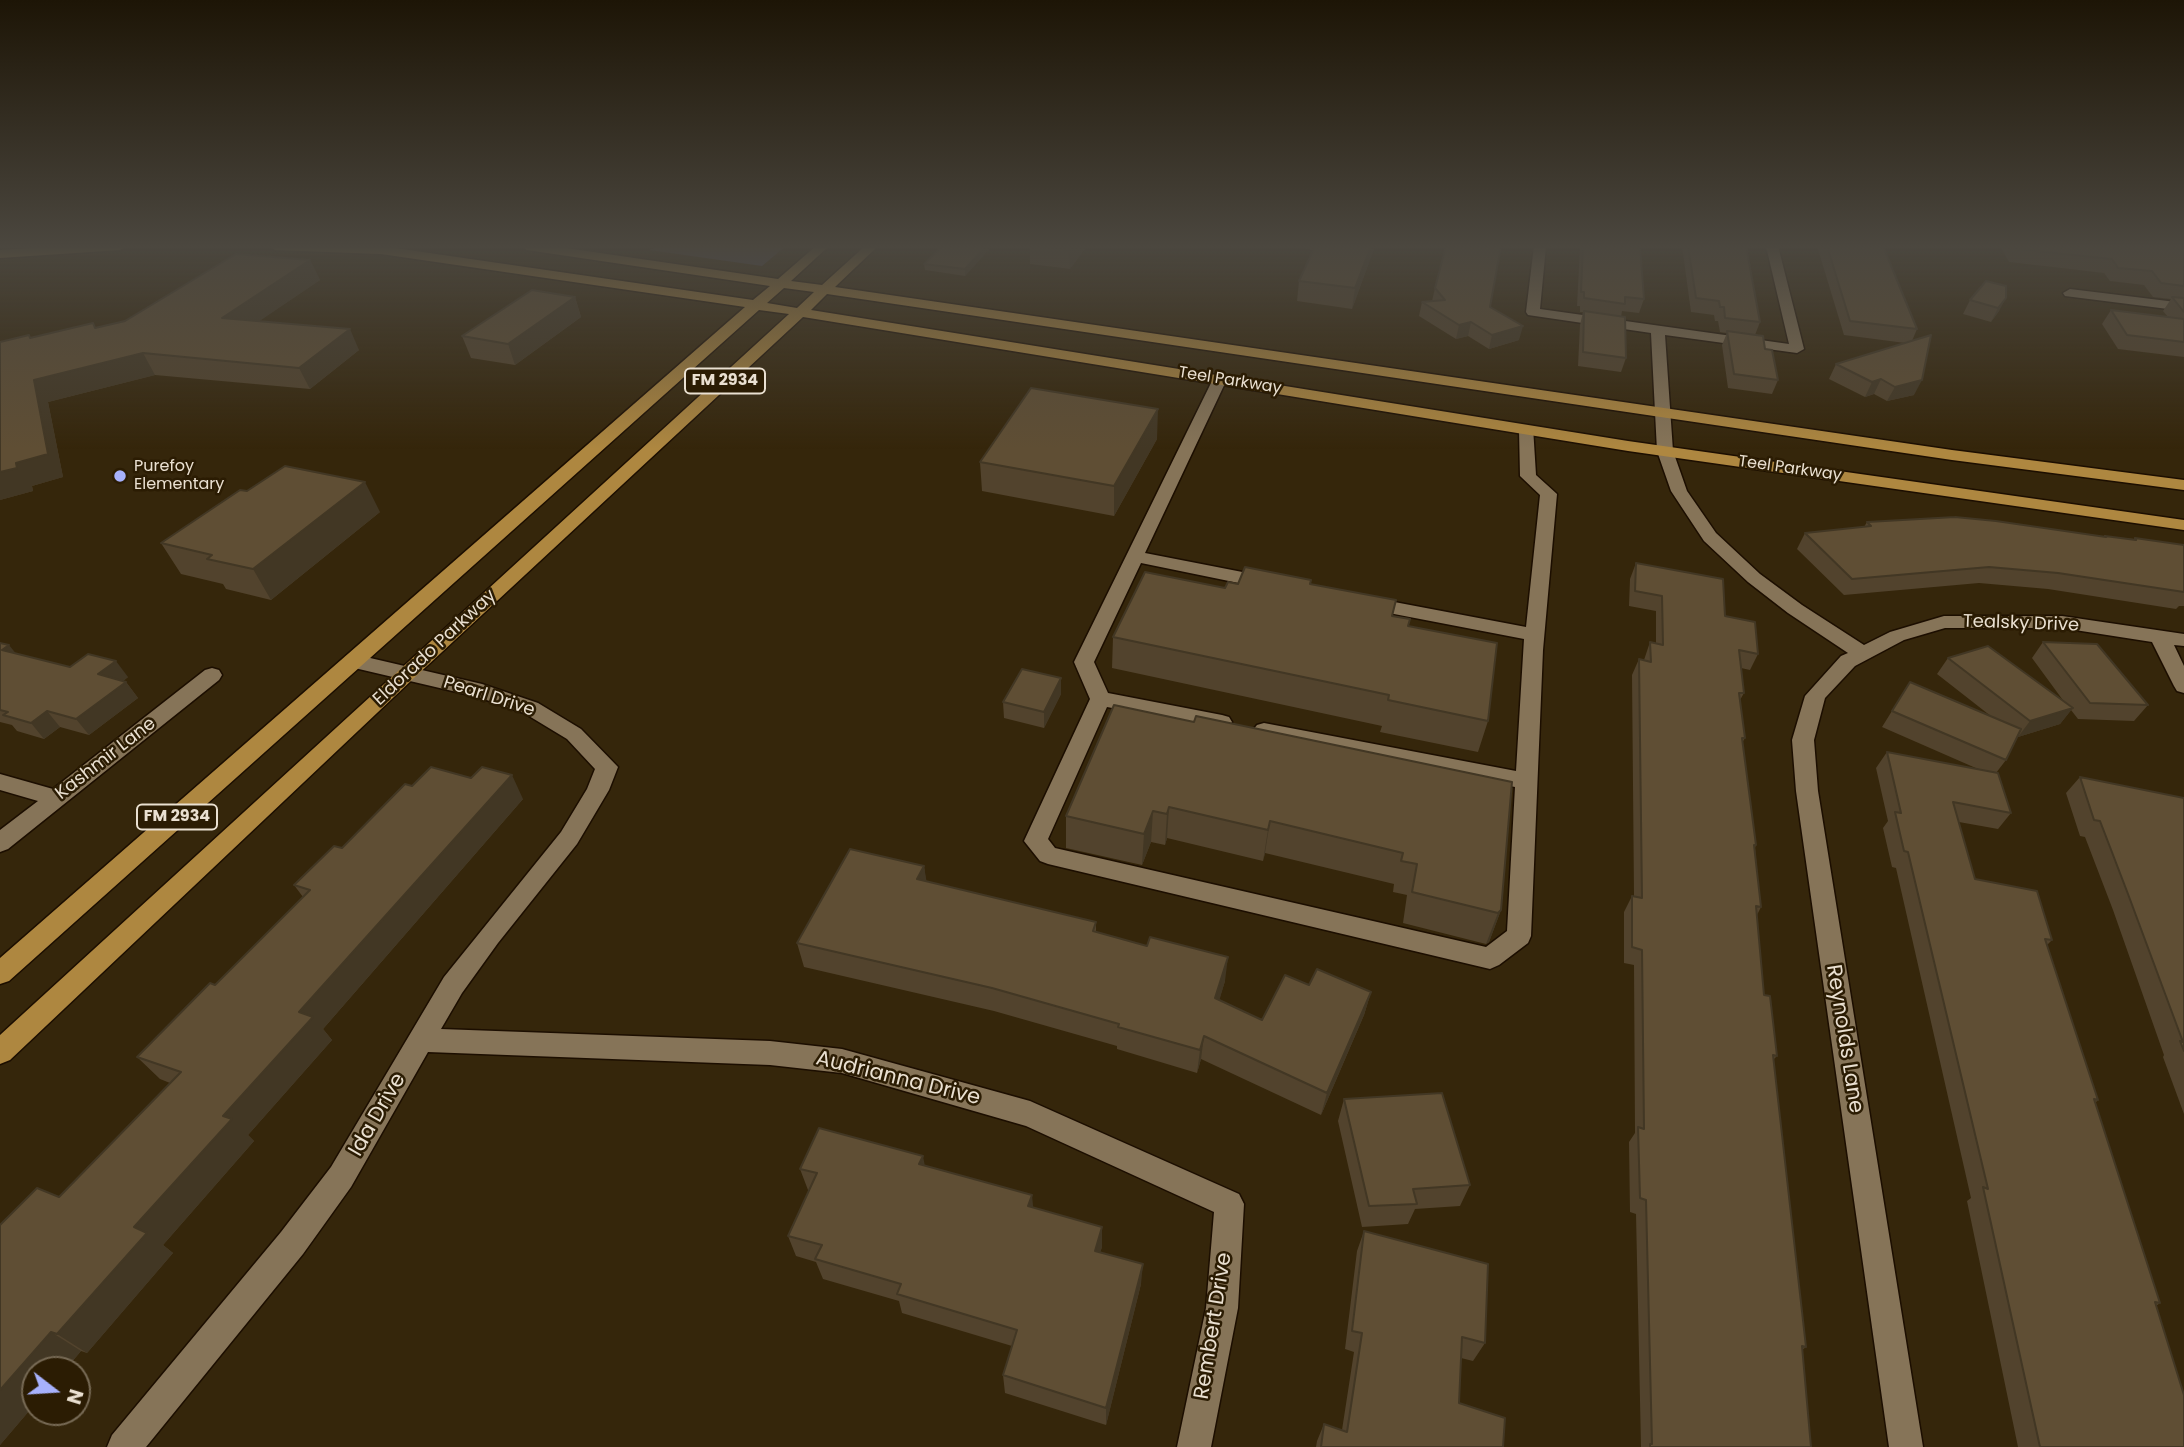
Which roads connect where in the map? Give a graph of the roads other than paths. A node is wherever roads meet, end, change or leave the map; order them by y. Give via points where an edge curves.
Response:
1 (746, 314) edge
2 (798, 314) edge
3 (810, 314) edge
4 (991, 314) edge
5 (1544, 314) edge
6 (1788, 314) edge
7 (1658, 330) junction
8 (1238, 350) junction
9 (1220, 379) junction
10 (1663, 412) junction
11 (1527, 430) junction
12 (1665, 451) junction
13 (2184, 485) edge
14 (2184, 525) edge
15 (1135, 556) junction
16 (1283, 586) edge
17 (1349, 599) edge
18 (1535, 635) junction
19 (2160, 637) junction
20 (2184, 640) edge
21 (1863, 653) junction
22 (353, 661) junction
23 (407, 673) junction
24 (212, 675) dead end
25 (2184, 686) edge
26 (1100, 699) junction
27 (607, 767) joint
28 (1526, 781) junction
29 (0, 782) edge
30 (56, 798) junction
31 (0, 843) edge
32 (0, 973) edge
33 (420, 1040) junction
34 (0, 1052) edge
35 (1229, 1204) joint
36 (124, 1447) edge
37 (1194, 1447) edge
38 (1906, 1447) edge

1 - 22 main road, FM 2934
2 - 23 main road, Eldorado Parkway / FM 2934
3 - 9 main road, Teel Parkway
4 - 8 main road, Teel Parkway
5 - 7 street
6 - 7 street via 1797,349
7 - 10 street
8 - 9 main road
8 - 10 main road, Teel Parkway
9 - 11 main road, Teel Parkway
9 - 15 street
10 - 12 street
10 - 13 main road, Teel Parkway
11 - 12 main road, Teel Parkway
11 - 18 street via 1528,476 1549,494
12 - 14 main road, Teel Parkway
12 - 21 street via 1679,491 1710,537 1785,601
15 - 16 street
15 - 26 street via 1084,662
17 - 18 street
18 - 28 street
19 - 20 street, Tealsky Drive
19 - 21 street, Tealsky Drive via 2062,622 1944,622 1897,636
19 - 25 street
21 - 38 street, Reynolds Lane via 1848,661 1815,696 1803,740
22 - 23 street, Pearl Drive
22 - 32 main road, FM 2934
23 - 27 street, Pearl Drive via 531,708 574,734
23 - 34 main road, Eldorado Parkway / FM 2934
24 - 30 street, Kashmir Lane
26 - 28 street
26 - 28 street via 1036,841 1048,855 1490,958 1519,936
27 - 33 street, Ida Drive via 569,838 470,960
29 - 30 street
30 - 31 street, Kashmir Lane
33 - 35 street, Audrianna Drive via 770,1053 842,1061 1030,1114
33 - 36 street, Ida Drive via 360,1146 318,1208
35 - 37 street, Rembert Drive via 1222,1308

